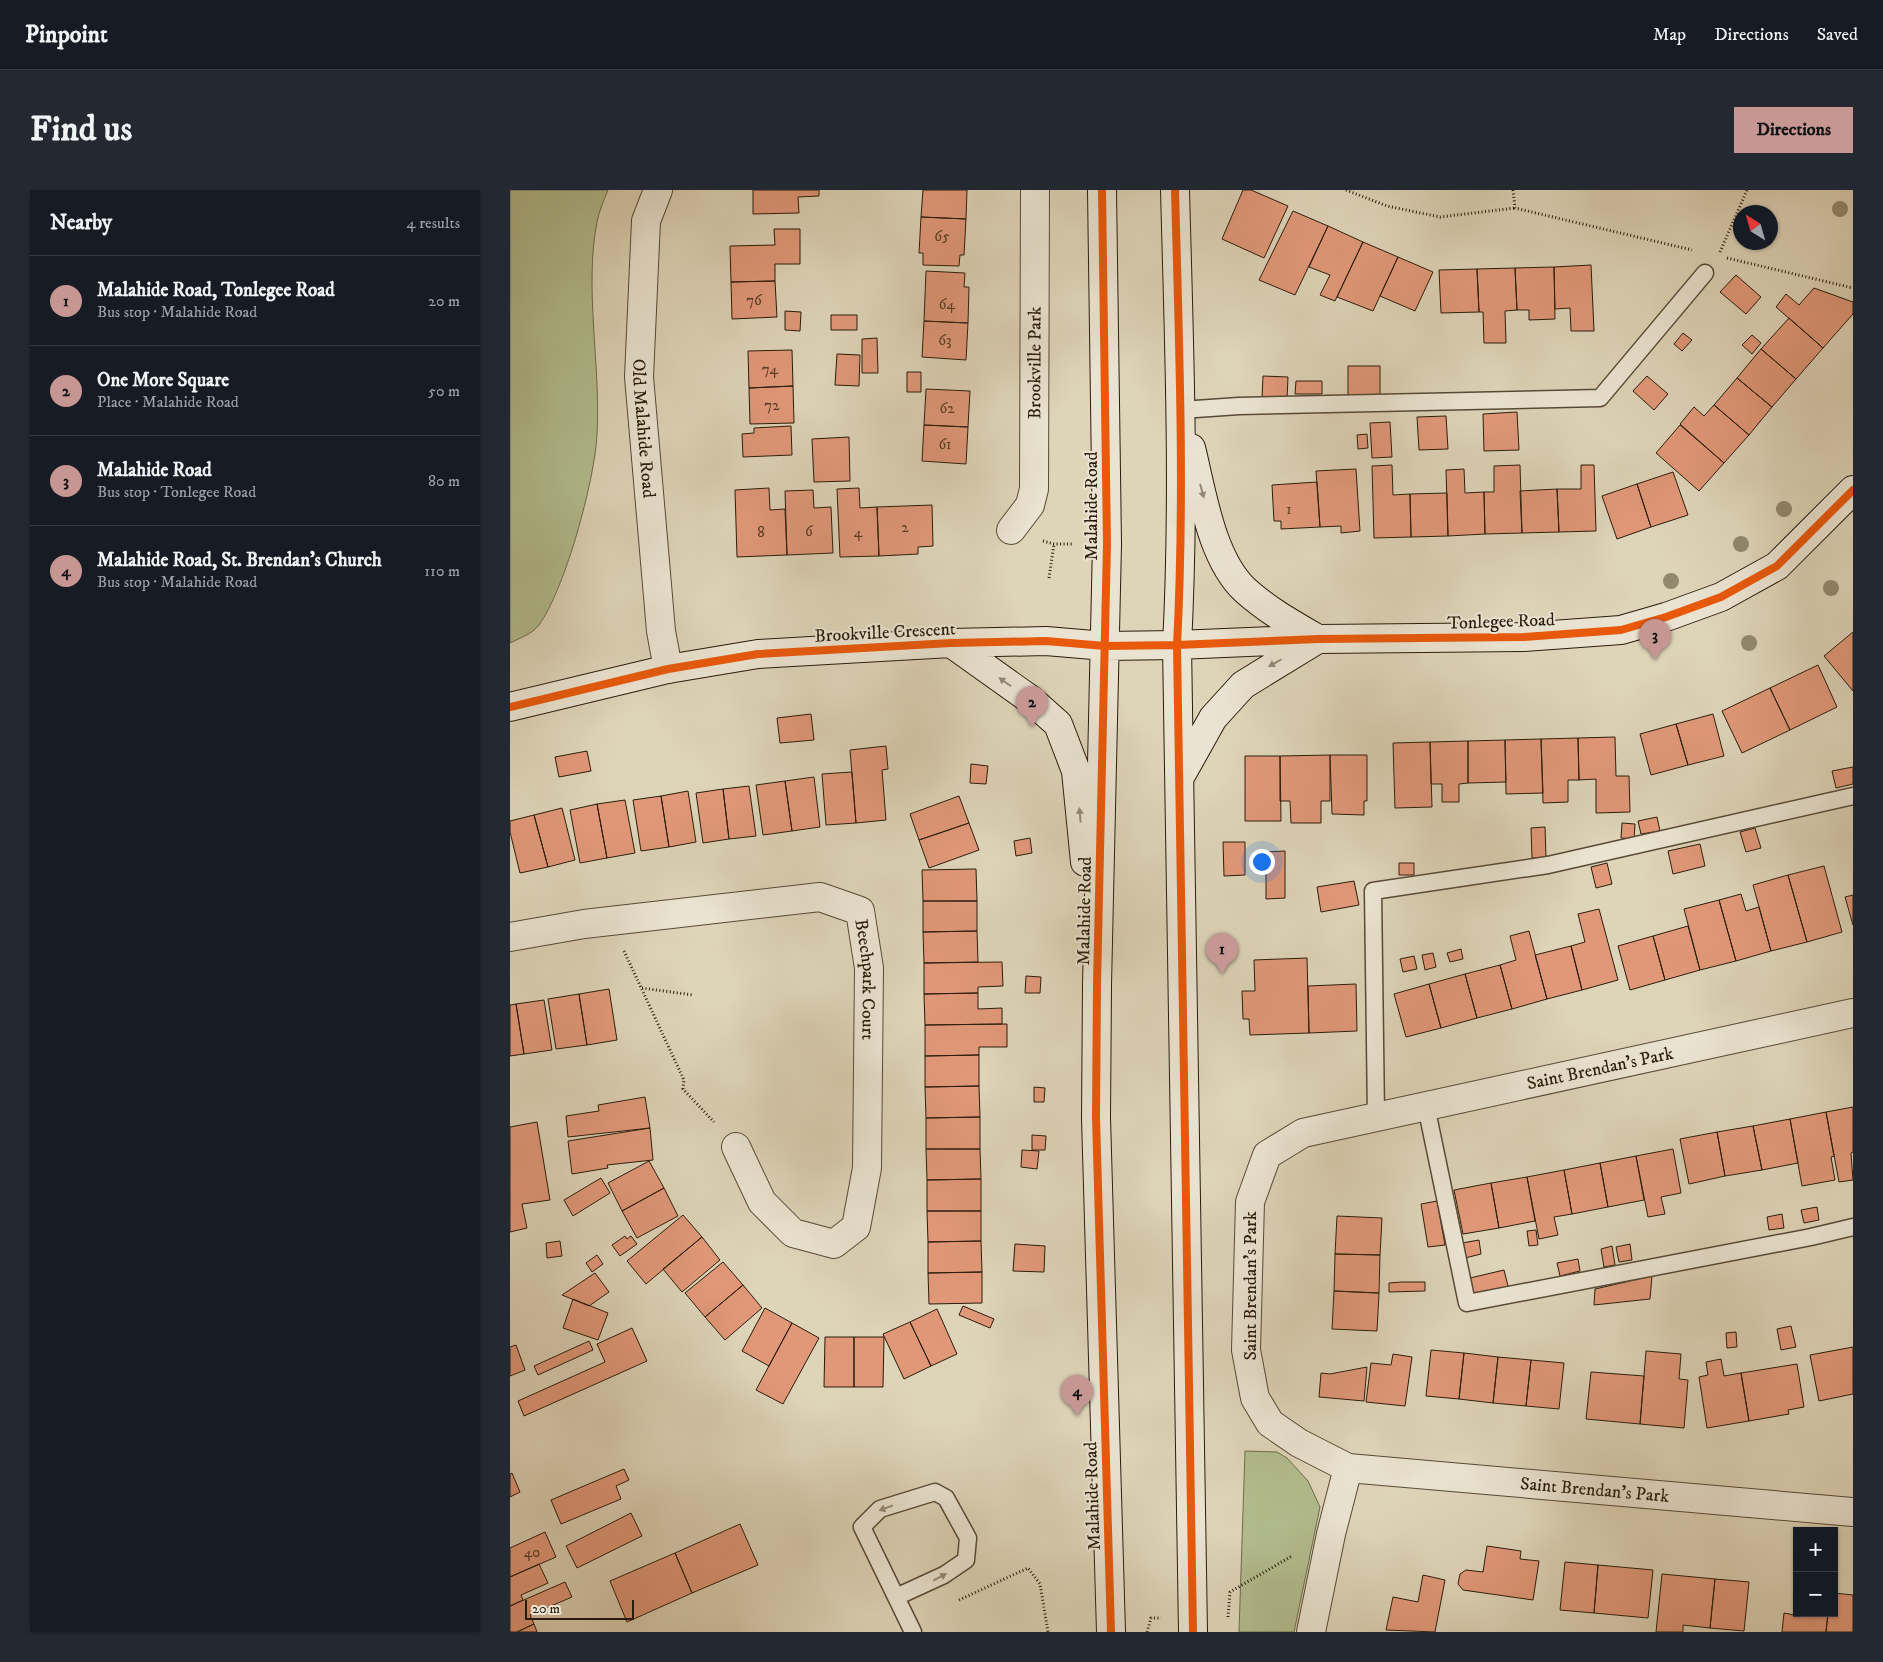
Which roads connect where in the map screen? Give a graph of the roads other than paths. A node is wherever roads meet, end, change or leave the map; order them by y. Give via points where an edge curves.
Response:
1 (658, 190) edge
2 (1035, 190) edge
3 (1102, 190) edge
4 (1175, 190) edge
5 (1705, 273) road end
6 (1181, 410) junction
7 (1853, 490) edge
8 (1012, 530) dead end
9 (1318, 639) junction
10 (951, 643) junction
11 (1177, 645) junction
12 (1105, 646) junction
13 (668, 669) junction
14 (510, 707) edge
15 (1179, 778) junction
16 (1853, 796) edge
17 (510, 937) edge
18 (1097, 985) junction
19 (1853, 1013) edge
20 (1426, 1106) junction
21 (1376, 1116) junction
22 (736, 1147) road end
23 (1853, 1227) edge
24 (1348, 1468) junction
25 (1853, 1512) edge
26 (896, 1598) junction
27 (911, 1628) edge
28 (1111, 1632) edge
29 (1193, 1632) edge
30 (1311, 1632) edge

1 - 13 main road, Old Malahide Road via 646,221 639,376 661,631
2 - 8 main road, Brookville Park via 1034,489 1030,505
3 - 12 main road, Malahide Road via 1108,544
4 - 6 main road
5 - 6 lane via 1600,398
6 -> 9 main road, Tonlegee Road via 1212,531 1229,570 1244,589 1275,615
6 - 11 main road
7 - 9 main road, Tonlegee Road via 1776,566 1721,597 1621,630 1524,637
9 - 11 main road, Tonlegee Road
9 -> 15 main road via 1243,684 1213,718
10 - 12 main road, Brookville Crescent via 1046,641
10 - 13 main road, Brookville Crescent via 758,654
18 -> 10 main road via 1076,771 1058,724 1031,700
11 - 12 main road, Tonlegee Road
11 - 15 main road
12 - 18 main road, Malahide Road
13 - 14 main road, Brookville Crescent
15 - 29 main road
16 - 21 lane via 1548,865 1373,891
17 - 22 main road, Beechpark Court via 610,921 820,897 860,911 869,968 868,1168 856,1227 834,1244 793,1233 762,1202
18 - 28 main road, Malahide Road via 1096,1118
19 - 20 main road, Saint Brendan's Park
20 - 21 main road, Saint Brendan's Park
20 - 23 lane via 1467,1303
21 - 24 main road, Saint Brendan's Park via 1303,1133 1267,1155 1250,1202 1246,1350 1255,1398 1270,1423 1299,1443
24 - 25 main road, Saint Brendan's Park
24 - 30 main road
26 -> 26 lane via 944,1575 966,1560 968,1538 946,1498 935,1492 880,1509 862,1527
26 - 27 lane

